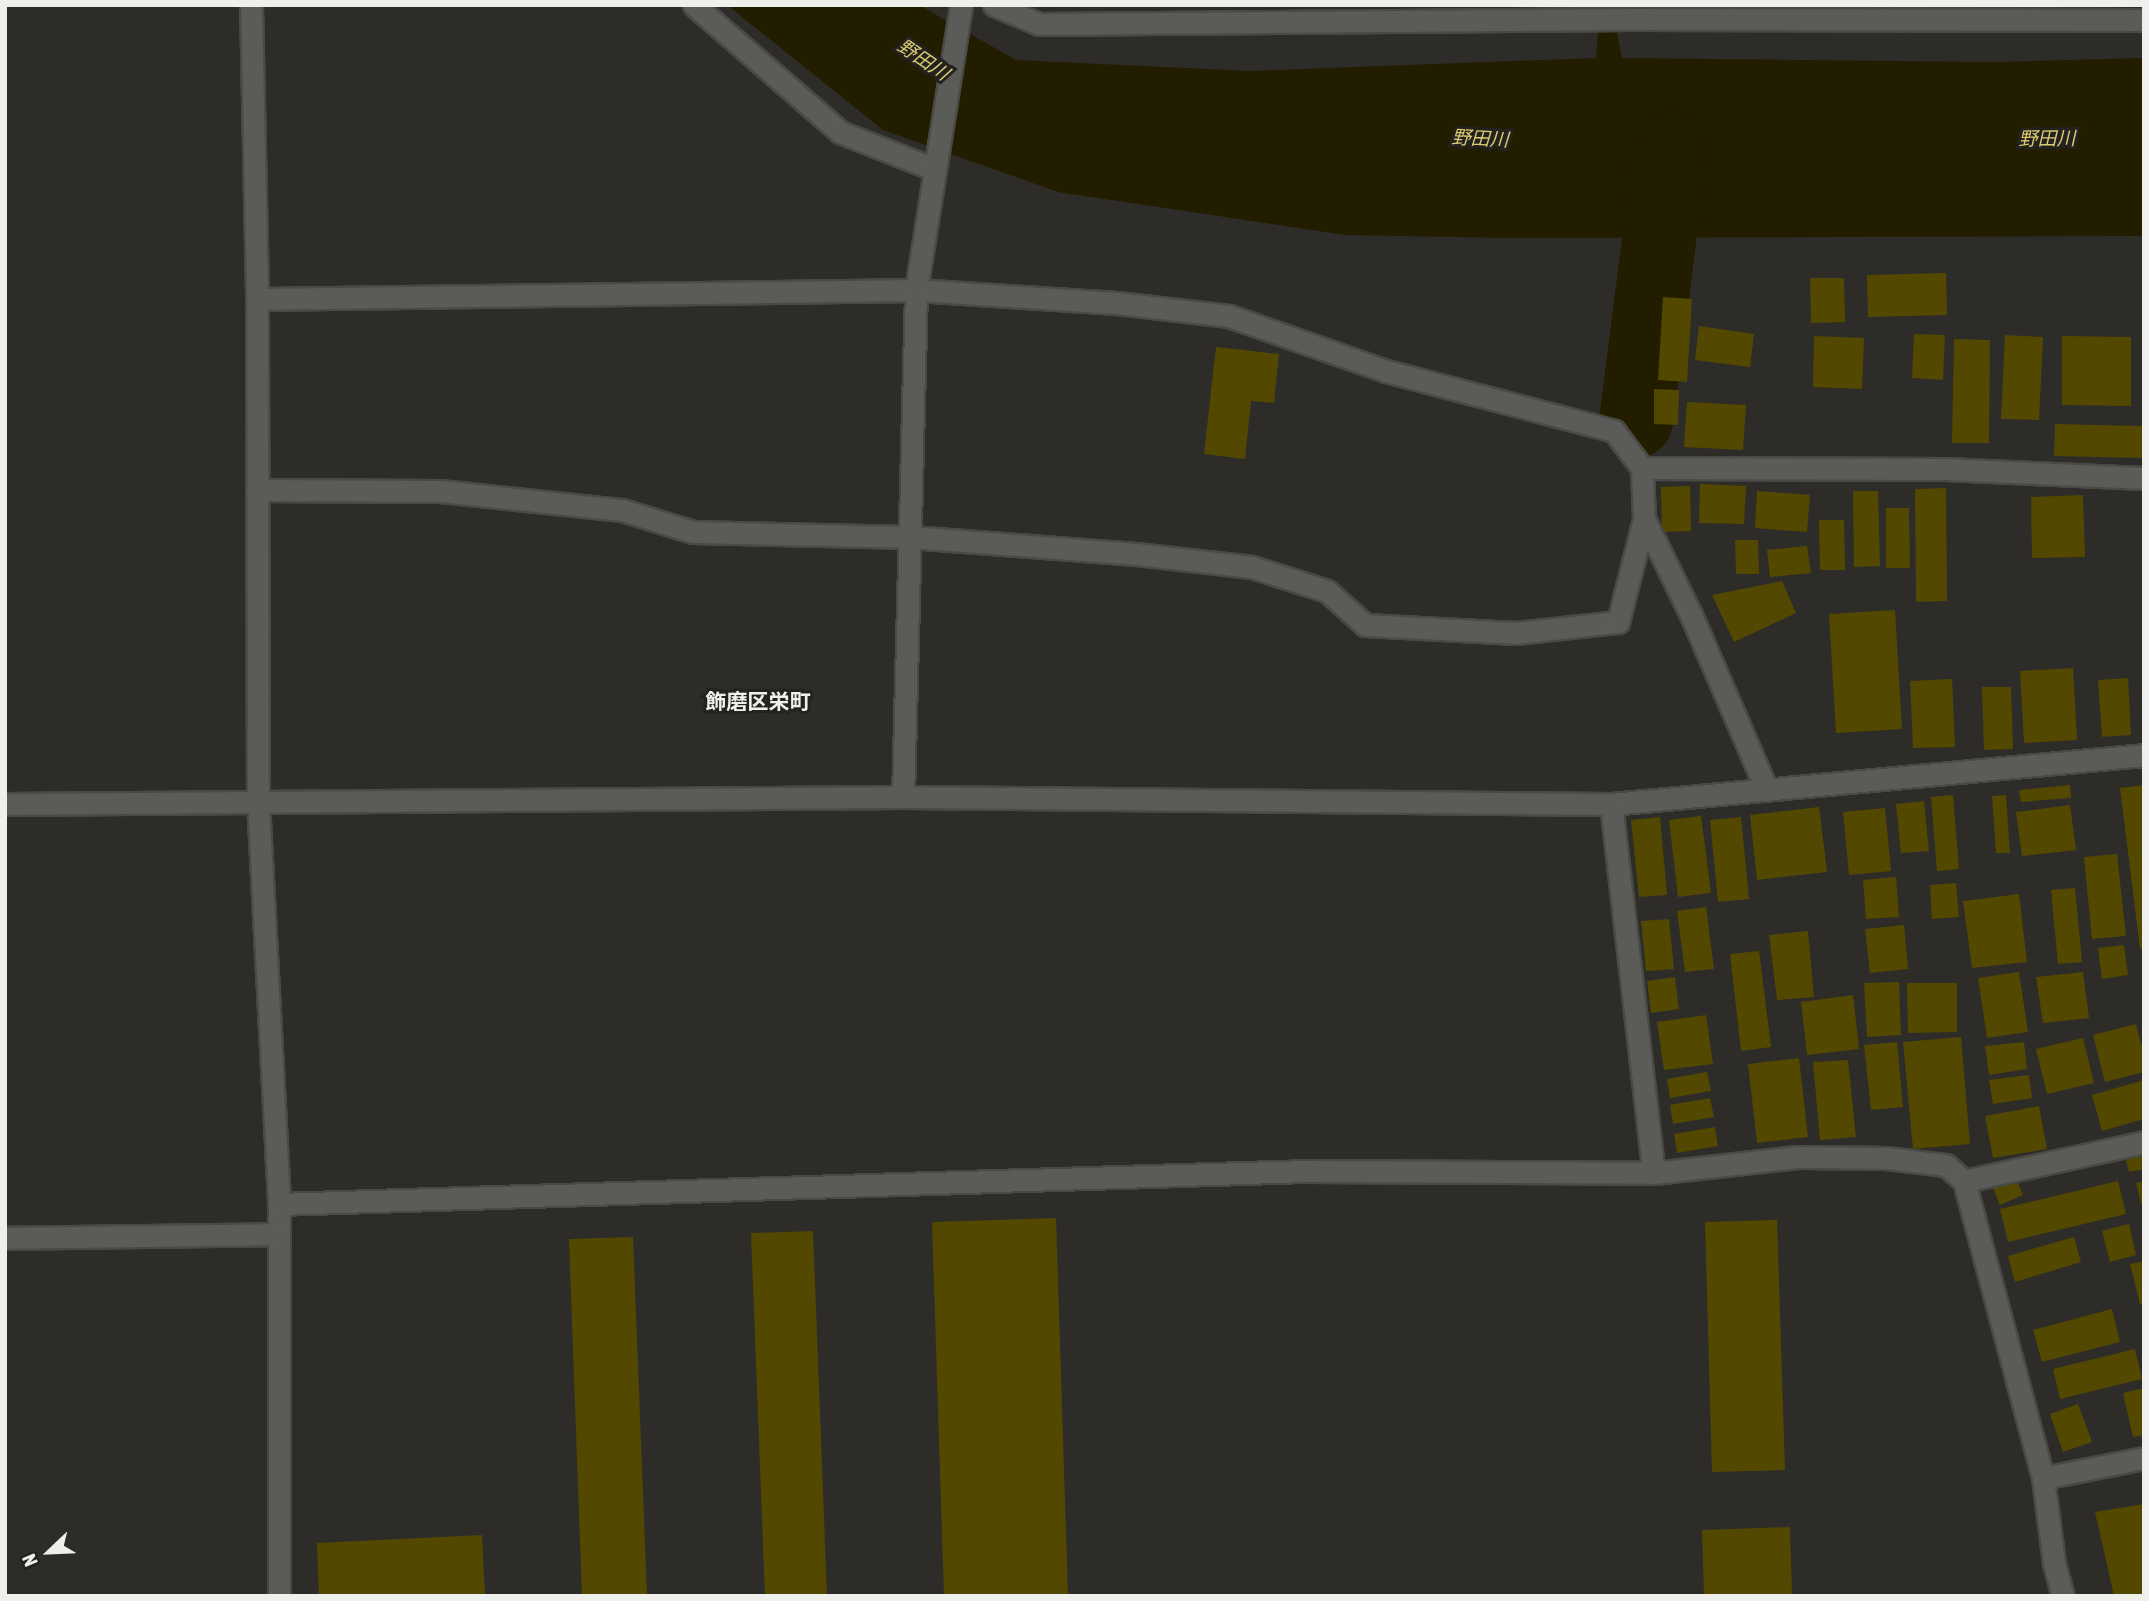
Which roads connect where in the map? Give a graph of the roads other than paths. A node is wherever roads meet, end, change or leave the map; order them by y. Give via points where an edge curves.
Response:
1 (251, 5) edge
2 (694, 5) edge
3 (961, 5) edge
4 (994, 5) edge
5 (1985, 12) edge
6 (2144, 20) edge
7 (934, 169) junction
8 (916, 290) junction
9 (257, 299) junction
10 (1642, 468) junction
11 (2144, 478) edge
12 (257, 490) junction
13 (1644, 519) junction
14 (910, 537) junction
15 (2144, 755) edge
16 (1766, 788) junction
17 (903, 797) junction
18 (258, 801) junction
19 (5, 804) edge
20 (1611, 804) junction
21 (2144, 1142) edge
22 (1654, 1173) junction
23 (1964, 1181) junction
24 (279, 1204) junction
25 (279, 1234) junction
26 (5, 1238) edge
27 (2144, 1458) edge
28 (2043, 1478) junction
29 (279, 1596) edge
30 (2063, 1596) edge

1 - 9 street
2 - 7 street via 840,132
3 - 7 street
4 - 5 street via 1040,24
5 - 6 street
7 - 8 street
8 - 9 street
8 - 10 street via 1117,303 1229,316 1386,371 1615,430
8 - 14 street
9 - 12 street
10 - 11 street via 1945,469
10 - 13 street
12 - 14 street via 440,491 622,510 693,532
12 - 18 street
13 - 14 street via 1618,622 1516,633 1365,625 1327,591 1252,567
13 - 16 street
14 - 17 street
15 - 16 street
16 - 20 street
17 - 18 street
17 - 20 street
18 - 19 street
18 - 24 street
20 - 22 street
21 - 23 street
22 - 23 street via 1797,1157 1886,1158 1946,1165
22 - 24 street via 1306,1171
23 - 28 street
24 - 25 street
25 - 26 street
25 - 29 street
27 - 28 street
28 - 30 street

